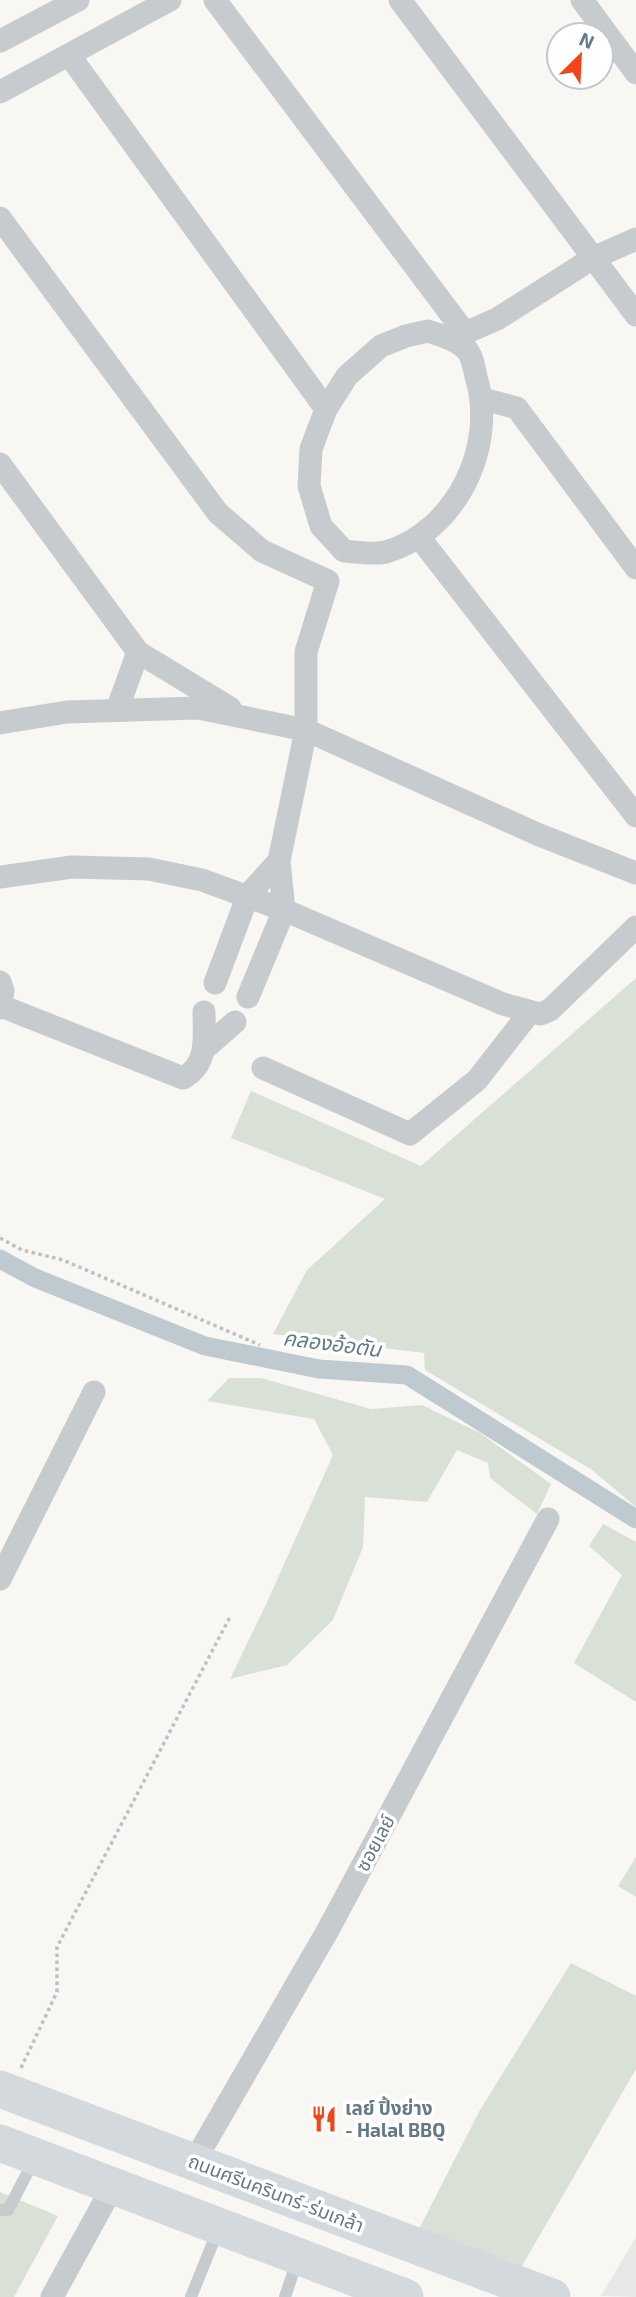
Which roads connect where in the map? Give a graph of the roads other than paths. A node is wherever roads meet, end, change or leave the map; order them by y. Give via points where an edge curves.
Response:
1 (78, 0) edge
2 (170, 0) edge
3 (215, 0) edge
4 (400, 0) edge
5 (582, 0) edge
6 (1, 38) edge
7 (69, 55) junction
8 (636, 73) edge
9 (0, 92) edge
10 (0, 218) edge
11 (636, 239) edge
12 (593, 258) junction
13 (636, 315) edge
14 (462, 338) junction
15 (483, 399) junction
16 (326, 408) junction
17 (0, 464) edge
18 (419, 537) junction
19 (344, 551) junction
20 (636, 568) edge
21 (328, 581) junction
22 (138, 652) junction
23 (117, 710) junction
24 (245, 718) junction
25 (0, 723) edge
26 (306, 730) junction
27 (636, 816) edge
28 (279, 861) junction
29 (636, 873) edge
30 (0, 877) edge
31 (248, 895) junction
32 (284, 910) junction
33 (636, 927) edge
34 (0, 982) edge
35 (215, 983) dead end
36 (248, 997) dead end
37 (0, 1007) edge
38 (204, 1012) dead end
39 (530, 1012) junction
40 (235, 1022) dead end
41 (204, 1049) junction
42 (263, 1068) dead end
43 (94, 1392) dead end
44 (548, 1519) dead end
45 (0, 1579) edge
46 (5, 2091) edge
47 (0, 2143) edge
48 (36, 2157) junction
49 (194, 2162) junction
50 (113, 2186) junction
51 (0, 2210) edge
52 (219, 2226) junction
53 (298, 2256) junction
54 (52, 2297) edge
55 (191, 2297) edge
56 (285, 2297) edge
57 (405, 2297) edge
58 (552, 2297) edge

1 - 6 street
2 - 7 street
3 - 14 street
4 - 12 street
5 - 8 street
7 - 9 street
7 - 16 street
10 - 21 street via 218,513 262,551
11 - 12 street
12 - 13 street
12 - 14 street
14 - 15 street
14 - 16 street via 428,331 381,346 347,376
15 - 18 street via 481,440 467,480 447,513
15 - 20 street via 517,408
16 - 19 street via 311,449 309,486 321,526
17 - 22 street
18 - 19 street via 384,552
18 - 27 street
19 - 21 street
21 - 26 street via 306,652
22 - 23 street
22 - 24 street
23 - 24 street via 198,708
23 - 25 street via 66,712
24 - 26 street
26 - 28 street
26 - 29 street via 537,834
28 - 31 street
28 - 32 street
30 - 31 street via 72,867 149,869
31 - 32 street
31 - 35 street
32 - 36 street
32 - 39 street
33 - 39 street via 550,1010
34 - 37 street
37 - 41 street via 183,1077 198,1068
38 - 41 street
39 - 42 street via 477,1080 410,1134
40 - 41 street
43 - 45 street
44 - 49 street, ซอยเลย์ via 328,1930
46 - 49 main road, ถนนศรีนครินทร์-ร่มเกล้า
47 - 48 main road
48 - 50 main road
48 - 51 lane via 8,2210
49 - 58 main road, ถนนศรีนครินทร์-ร่มเกล้า
50 - 52 main road
50 - 54 street
52 - 53 main road
52 - 55 lane
53 - 56 lane
53 - 57 main road

